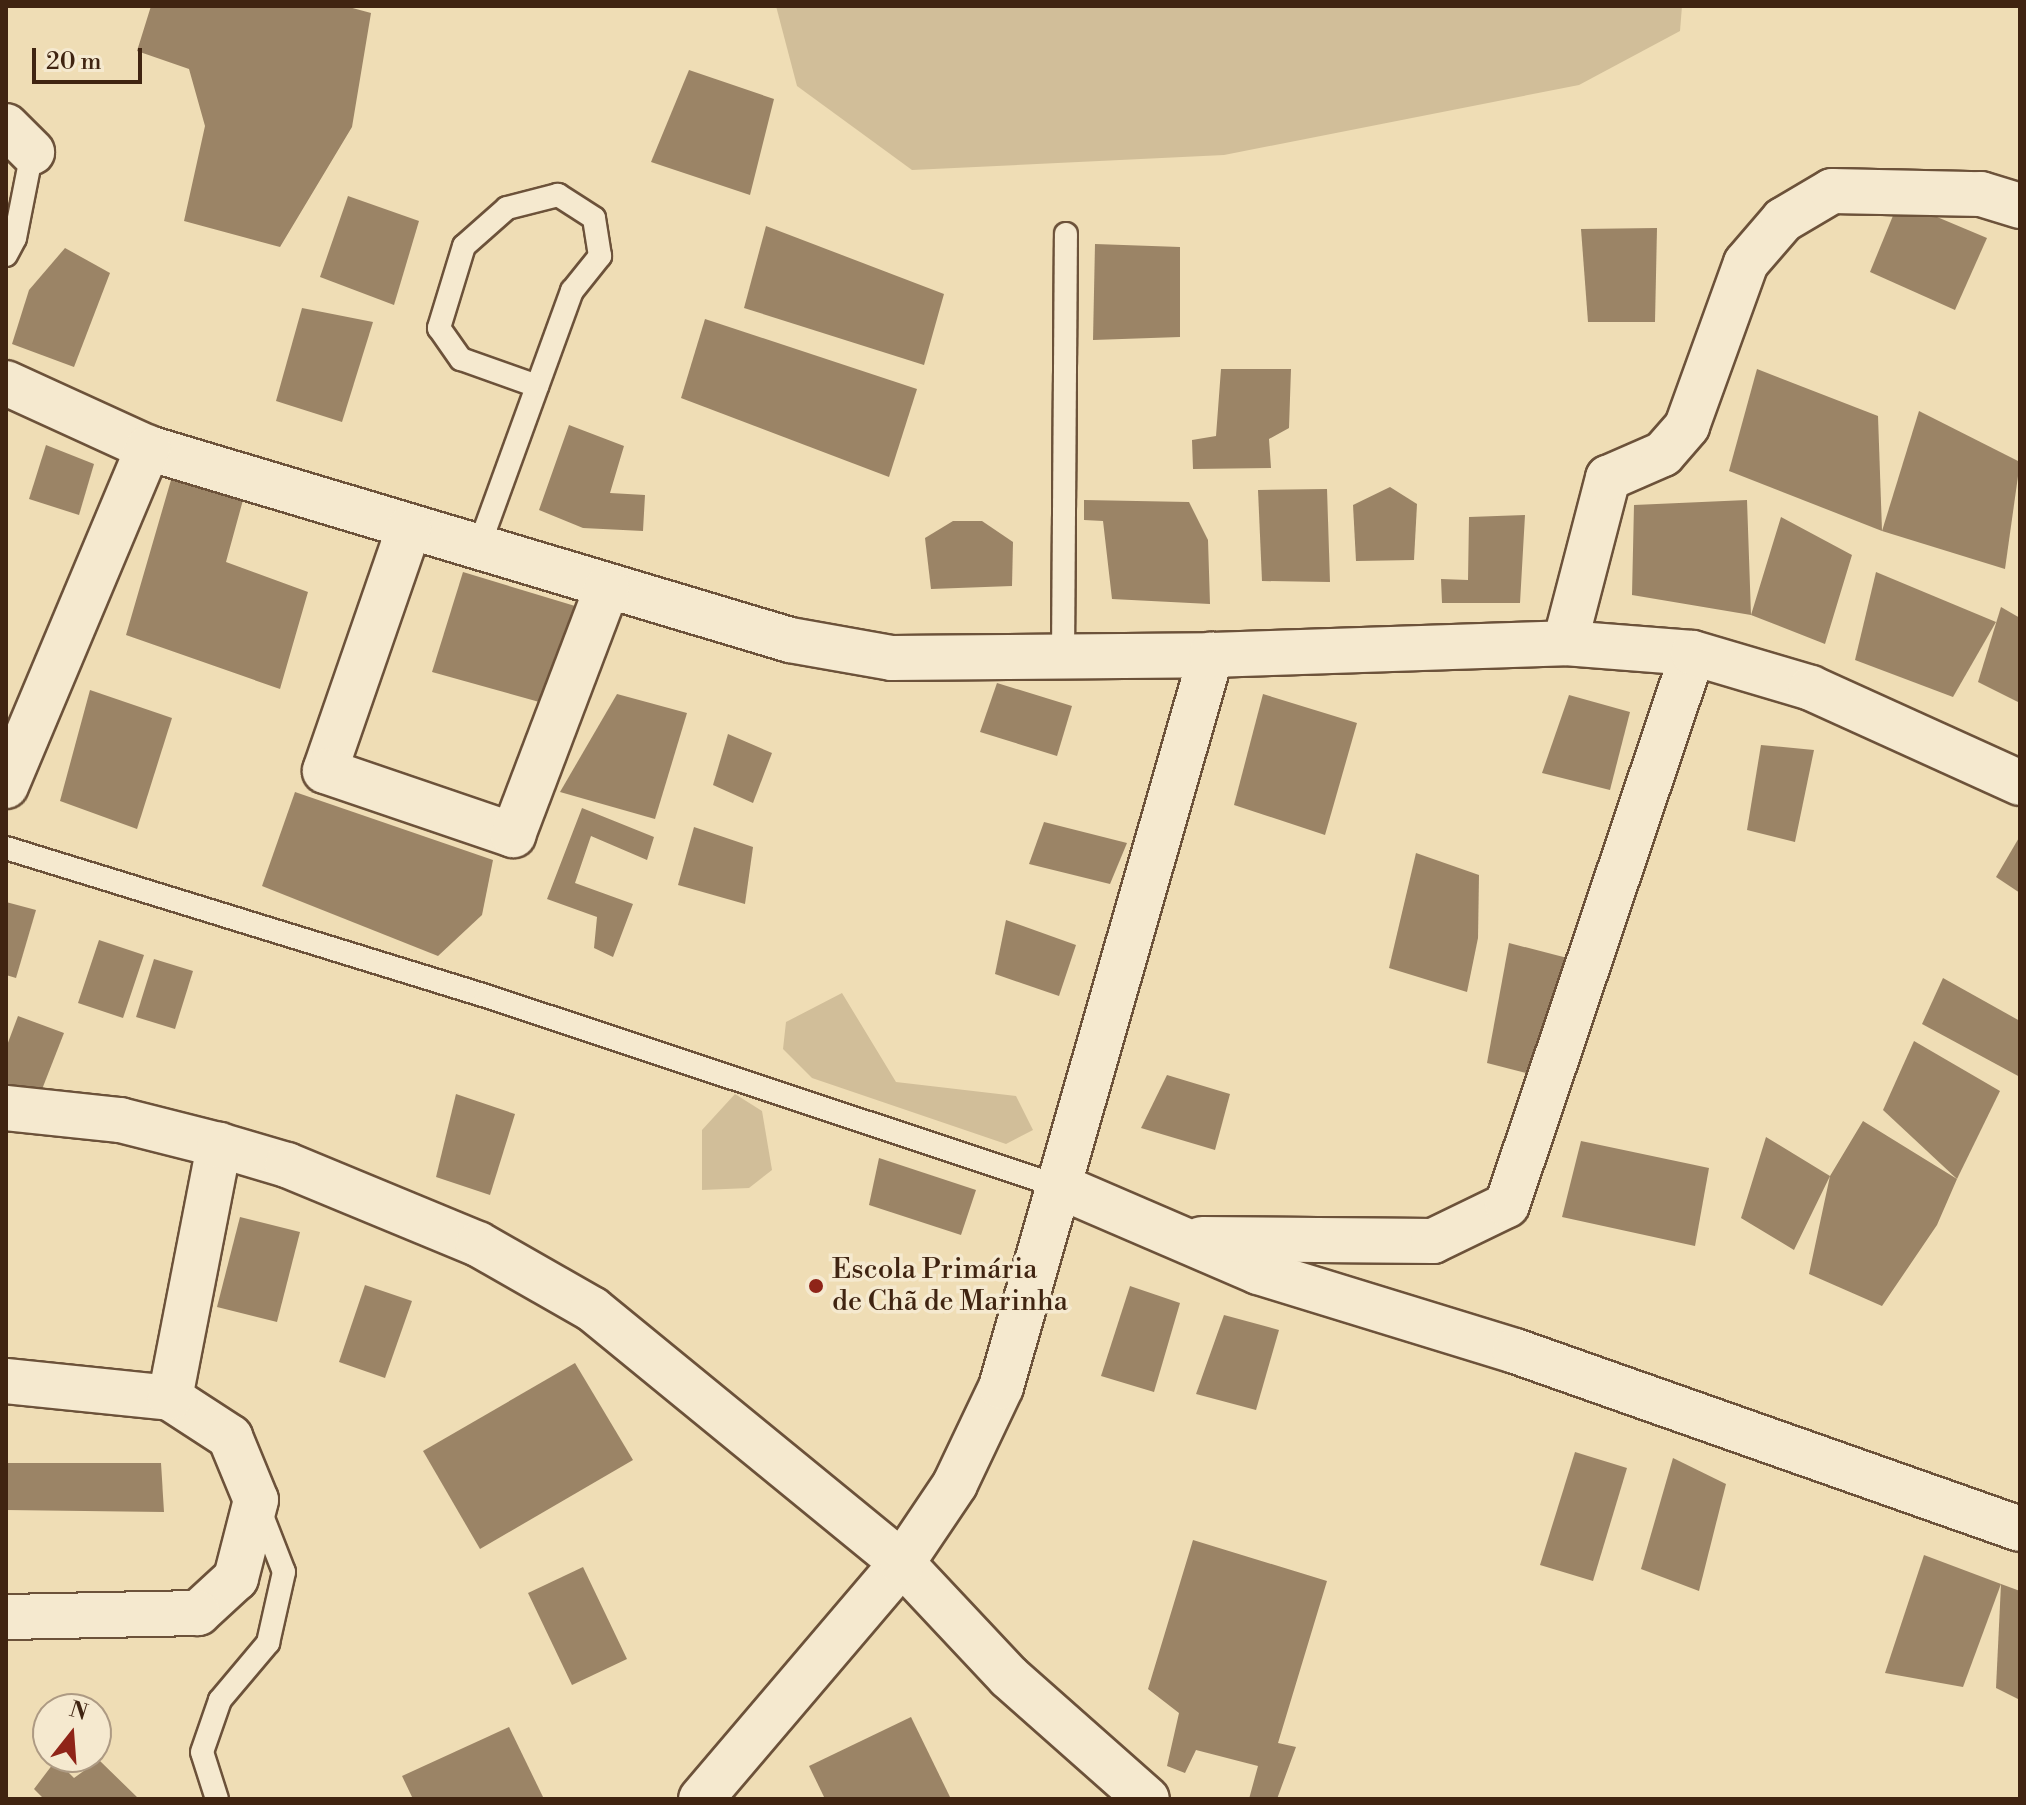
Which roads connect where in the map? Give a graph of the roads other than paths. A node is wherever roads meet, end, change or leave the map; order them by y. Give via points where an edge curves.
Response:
1 (19, 139) edge
2 (2020, 206) edge
3 (1066, 234) dead end
4 (6, 255) edge
5 (6, 383) edge
6 (537, 386) junction
7 (148, 448) junction
8 (409, 528) junction
9 (478, 549) junction
10 (607, 587) junction
11 (1565, 643) junction
12 (1693, 653) junction
13 (1063, 655) junction
14 (1211, 655) junction
15 (9, 762) edge
16 (2020, 783) edge
17 (6, 848) edge
18 (6, 1108) edge
19 (219, 1145) junction
20 (1061, 1187) junction
21 (1184, 1239) junction
22 (6, 1381) edge
23 (170, 1398) junction
24 (256, 1500) junction
25 (2020, 1529) edge
26 (902, 1563) junction
27 (6, 1617) edge
28 (217, 1799) edge
29 (701, 1799) edge
30 (1147, 1799) edge

1 - 4 lane via 15,238
2 - 11 street via 1981,194 1832,191 1783,220 1746,263 1687,426 1663,454 1608,478
3 - 13 lane
5 - 7 street
6 - 6 lane via 572,291 600,256 594,218 558,195 507,208 464,246 439,328 461,359
6 - 9 lane
7 - 8 street
7 - 15 street
8 - 9 street
8 - 10 street via 325,771 513,835
9 - 10 street
10 - 13 street via 790,640 892,658
11 - 12 street
11 - 14 street
12 - 16 street via 1811,688
12 - 21 street via 1507,1205 1433,1241
13 - 14 street
14 - 20 street
17 - 20 lane via 486,996
18 - 19 street via 120,1120
19 - 23 street
19 - 26 street via 287,1165 478,1244 592,1309
20 - 21 street
20 - 26 street via 1001,1387 955,1484
21 - 25 street via 1258,1272 1515,1351
22 - 23 street
23 - 24 street via 230,1437
24 - 27 street via 236,1578 198,1613
24 - 28 lane via 284,1572 268,1643 220,1700 202,1752
26 - 29 street
26 - 30 street via 1009,1677

